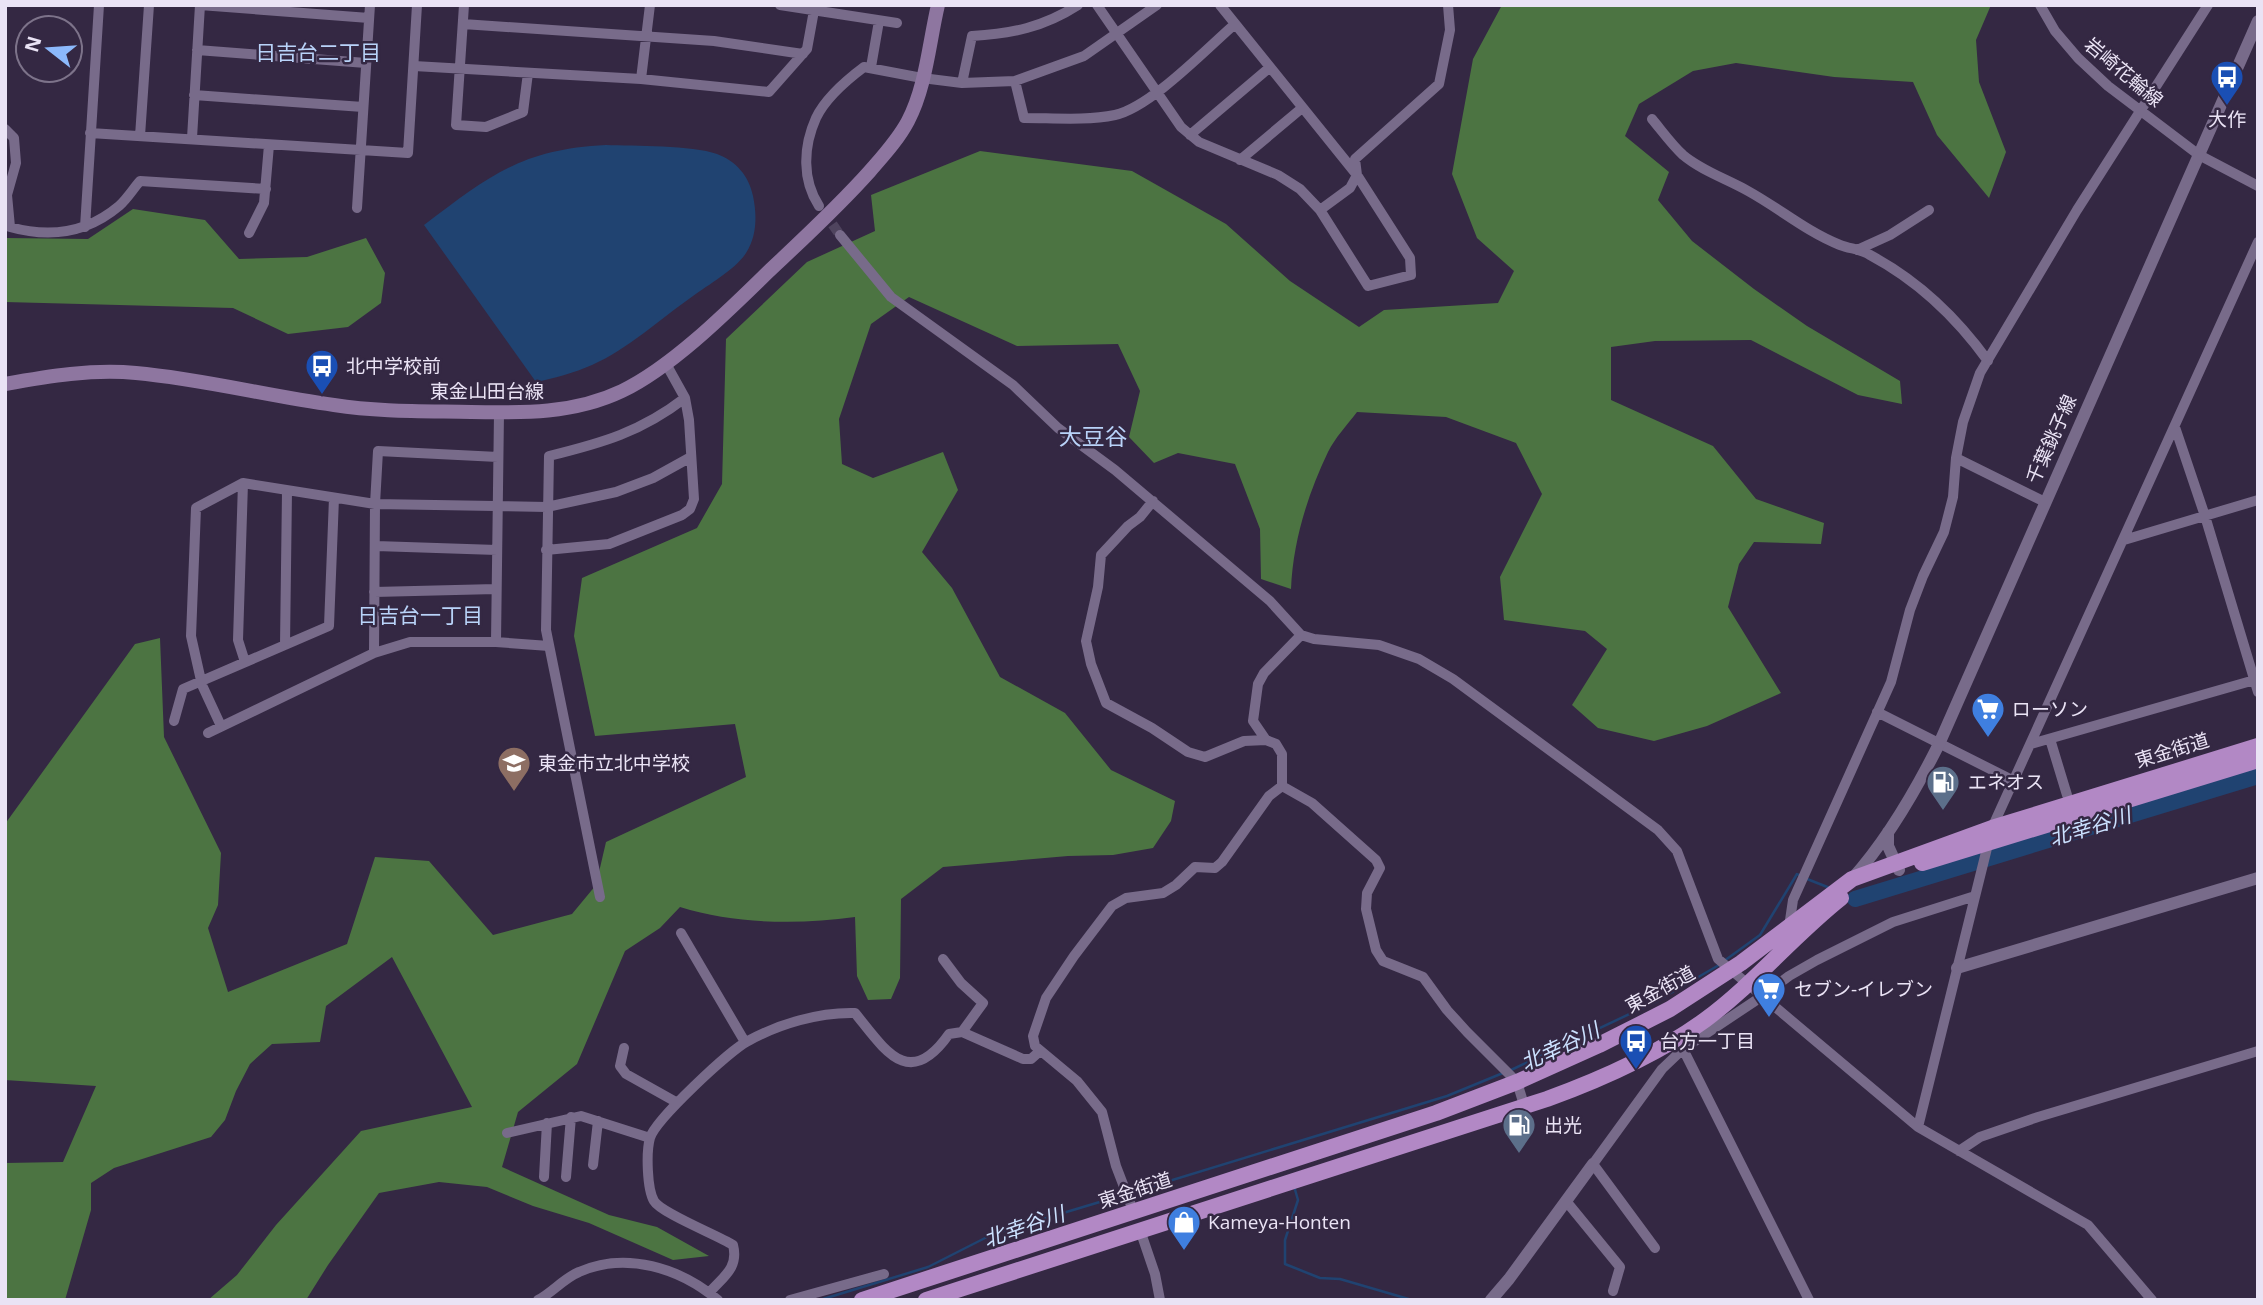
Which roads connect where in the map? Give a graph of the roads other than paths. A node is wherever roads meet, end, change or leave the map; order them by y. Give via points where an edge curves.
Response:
1 (99, 5) edge
2 (149, 5) edge
3 (370, 5) edge
4 (417, 5) edge
5 (464, 5) edge
6 (650, 5) edge
7 (780, 5) edge
8 (938, 5) edge
9 (1078, 5) edge
10 (1097, 5) edge
11 (1157, 5) edge
12 (1220, 5) edge
13 (1448, 5) edge
14 (2040, 5) edge
15 (2208, 5) edge
16 (814, 7) edge
17 (369, 18) junction
18 (879, 20) junction
19 (2258, 21) edge
20 (897, 23) dead end
21 (463, 24) junction
22 (1235, 24) junction
23 (1116, 34) junction
24 (646, 36) junction
25 (197, 50) junction
26 (803, 54) junction
27 (366, 63) junction
28 (414, 66) junction
29 (871, 67) junction
30 (1269, 68) junction
31 (460, 69) junction
32 (528, 73) junction
33 (922, 78) junction
34 (642, 79) junction
35 (1015, 81) junction
36 (962, 83) junction
37 (1157, 92) junction
38 (194, 94) junction
39 (363, 107) junction
40 (1302, 108) junction
41 (2141, 111) junction
42 (1652, 119) dead end
43 (5, 130) edge
44 (90, 133) junction
45 (1190, 135) junction
46 (140, 136) junction
47 (191, 138) junction
48 (269, 145) junction
49 (360, 150) junction
50 (2199, 155) junction
51 (1240, 160) junction
52 (1357, 175) junction
53 (2258, 186) edge
54 (266, 190) junction
55 (819, 206) tunnel mouth
56 (356, 208) dead end
57 (1320, 209) junction
58 (1929, 210) dead end
59 (85, 227) junction
60 (249, 233) dead end
61 (840, 235) tunnel mouth
62 (2258, 242) edge
63 (1857, 250) junction
64 (1988, 360) junction
65 (665, 362) junction
66 (5, 384) edge
67 (685, 398) junction
68 (499, 413) junction
69 (2175, 427) junction
70 (498, 457) junction
71 (691, 457) junction
72 (1956, 458) junction
73 (243, 483) junction
74 (287, 491) junction
75 (334, 498) junction
76 (2258, 500) edge
77 (1153, 501) junction
78 (2045, 502) junction
79 (375, 504) junction
80 (498, 506) junction
81 (547, 507) junction
82 (2205, 516) junction
83 (2124, 540) junction
84 (376, 545) junction
85 (497, 550) junction
86 (546, 550) junction
87 (496, 590) junction
88 (374, 592) junction
89 (1301, 635) junction
90 (496, 642) junction
91 (285, 645) junction
92 (549, 646) junction
93 (373, 653) junction
94 (245, 662) junction
95 (2256, 680) edge
96 (201, 681) junction
97 (2258, 692) edge
98 (1878, 712) junction
99 (174, 721) dead end
100 (221, 726) junction
101 (208, 733) dead end
102 (2050, 739) junction
103 (1266, 740) junction
104 (1939, 744) junction
105 (2031, 744) junction
106 (2258, 746) edge
107 (2258, 760) edge
108 (2014, 781) junction
109 (1282, 786) junction
110 (2067, 795) dead end
111 (1888, 832) junction
112 (1990, 835) junction
113 (1897, 866) junction
114 (2258, 878) edge
115 (1852, 879) junction
116 (1975, 895) junction
117 (600, 897) dead end
118 (1789, 928) junction
119 (681, 933) dead end
120 (943, 959) dead end
121 (1957, 968) junction
122 (1731, 971) junction
123 (1746, 985) junction
124 (1761, 997) junction
125 (962, 1032) junction
126 (745, 1042) junction
127 (624, 1048) dead end
128 (1683, 1049) junction
129 (1040, 1051) junction
130 (2258, 1051) edge
131 (1650, 1053) junction
132 (1662, 1069) junction
133 (1517, 1082) junction
134 (677, 1102) junction
135 (1524, 1105) junction
136 (571, 1117) junction
137 (598, 1121) junction
138 (547, 1123) junction
139 (1918, 1127) junction
140 (507, 1133) dead end
141 (650, 1138) junction
142 (1959, 1151) junction
143 (1593, 1164) junction
144 (593, 1165) dead end
145 (544, 1177) dead end
146 (566, 1177) dead end
147 (1566, 1201) junction
148 (1134, 1213) junction
149 (1140, 1230) junction
150 (1656, 1248) dead end
151 (884, 1274) dead end
152 (1613, 1291) dead end
153 (713, 1296) edge
154 (538, 1300) edge
155 (790, 1300) edge
156 (862, 1300) edge
157 (926, 1300) edge
158 (1160, 1300) edge
159 (1491, 1300) edge
160 (1809, 1300) edge
161 (2152, 1300) edge

1 - 44 street
2 - 46 street
3 - 17 street
4 - 28 street
5 - 21 street
6 - 24 street
7 - 16 street
8 - 33 main road, 東金山田台線
9 - 36 street via 1029,29 972,37
10 - 23 street
11 - 23 street
12 - 22 street
13 - 52 street via 1450,30 1439,84 1355,159
14 - 41 street, 岩崎花輪線 via 2055,32 2078,58
15 - 41 street
16 - 18 street
16 - 26 street
17 - 25 street via 200,5
17 - 27 street
18 - 20 street
18 - 29 street
19 - 50 street, 千葉銚子線
21 - 24 street
21 - 31 street
22 - 30 street
22 - 37 street
23 - 35 street via 1084,56
23 - 37 street
24 - 26 street
24 - 34 street
25 - 27 street
25 - 38 street
26 - 34 street via 769,92
27 - 39 street
28 - 31 street
28 - 49 street via 408,153
29 - 33 street
29 - 55 street via 845,82 817,117 807,151 807,179
30 - 40 street
30 - 45 street
31 - 32 street
31 - 32 street via 456,125 486,127 523,112
32 - 34 street
33 - 36 street
33 - 65 main road, 東金山田台線 via 908,121 844,200 723,316
35 - 36 street
35 - 37 street via 1024,118 1116,115
37 - 45 street
38 - 39 street
38 - 47 street
39 - 49 street
40 - 51 street
40 - 52 street
41 - 50 street, 岩崎花輪線
41 - 64 street
42 - 63 street via 1694,163 1810,230
43 - 59 street via 14,138 16,163 7,195 10,227 34,234
44 - 46 street
44 - 59 street
45 - 51 street
46 - 47 street
47 - 48 street
48 - 49 street
48 - 54 street
49 - 56 street
50 - 53 street, 岩崎花輪線
50 - 78 street, 千葉銚子線
51 - 57 street via 1278,175
52 - 57 street via 1350,188
52 - 57 street via 1410,258 1411,275 1368,285
54 - 59 street via 140,181 119,206
54 - 60 street
58 - 63 street
61 - 77 street via 891,297 1013,385 1058,428
62 - 69 street
63 - 64 street via 1896,271 1942,306
64 - 72 street via 1971,396
65 - 67 street
65 - 68 main road, 東金山田台線 via 621,392 582,405 536,413
66 - 68 main road, 東金山田台線 via 97,372 135,373 371,410
67 - 71 street
67 - 81 street via 660,417 606,442 549,456
68 - 70 street
69 - 82 street
69 - 83 street
70 - 79 street via 378,451
70 - 80 street
71 - 81 street via 616,492
71 - 86 street via 694,499 682,515 609,544
72 - 78 street
72 - 98 street via 1944,532 1910,610
73 - 74 street
73 - 94 street via 238,640
73 - 96 street via 196,508 191,636
74 - 75 street
74 - 91 street
75 - 79 street
75 - 91 street via 330,626
76 - 82 street
77 - 89 street via 1270,601
77 - 103 street via 1101,555 1086,642 1106,703 1188,752 1205,757 1244,741
78 - 104 street, 千葉銚子線
79 - 80 street
79 - 84 street
80 - 81 street
80 - 85 street
81 - 86 street
82 - 83 street
82 - 95 street
83 - 105 street
84 - 85 street
84 - 88 street
85 - 87 street
86 - 92 street
87 - 88 street
87 - 90 street
88 - 93 street
89 - 103 street via 1258,684 1253,720
89 - 122 street via 1379,645 1419,659 1453,679 1658,830 1676,851 1712,948
90 - 92 street
90 - 93 street via 410,642
91 - 94 street
92 - 117 street
93 - 100 street
94 - 96 street
95 - 97 street
95 - 102 street
96 - 99 street via 183,688
96 - 100 street
98 - 104 street
98 - 118 street via 1801,880
100 - 101 street
102 - 105 street
102 - 110 street
103 - 109 street via 1280,748
104 - 108 street
104 - 111 street, 千葉銚子線
105 - 108 street
106 - 112 highway, 東金街道
107 - 112 highway, 東金街道
108 - 112 street
109 - 129 street via 1269,796 1215,868 1195,867 1163,892 1126,898 1112,906 1046,998 1033,1036
109 - 133 street via 1312,803 1376,860 1380,867 1367,893 1366,909 1383,961 1423,977 1447,1010
111 - 113 street via 1888,846
111 - 115 street, 千葉銚子線
112 - 113 highway, 東金街道
112 - 116 street
113 - 115 highway, 東金街道
113 - 123 highway, 東金街道 via 1843,897
114 - 121 street
115 - 118 highway, 東金街道
116 - 121 street
116 - 124 street via 1893,922 1789,976
118 - 122 highway, 東金街道
119 - 126 street
120 - 125 street via 983,1003
121 - 139 street
122 - 123 street
122 - 133 highway, 東金街道 via 1658,1015
123 - 124 street
123 - 131 highway, 東金街道 via 1705,1019
124 - 128 street
124 - 139 street
125 - 126 street via 949,1034 940,1047 915,1062 897,1060 855,1013 816,1017
125 - 129 street via 1023,1059
126 - 134 street
127 - 134 street via 620,1066 626,1074
128 - 132 street
128 - 160 street
129 - 148 street via 1077,1081 1102,1112
130 - 142 street via 2038,1117 1980,1138
131 - 132 street
131 - 135 highway, 東金街道 via 1596,1080
132 - 143 street
133 - 135 street
133 - 148 highway, 東金街道
134 - 141 street
135 - 149 highway, 東金街道
136 - 137 street
136 - 138 street
136 - 146 street
137 - 141 street
137 - 144 street
138 - 140 street
138 - 145 street
139 - 142 street
141 - 153 street via 649,1186 655,1203 733,1245 736,1257 731,1270
142 - 161 street via 2088,1225
143 - 147 street
143 - 150 street
147 - 152 street via 1620,1267
147 - 159 street
148 - 149 highway
148 - 156 highway, 東金街道
149 - 157 highway, 東金街道
149 - 158 street
151 - 155 street
153 - 154 street via 677,1273 615,1263 576,1273

